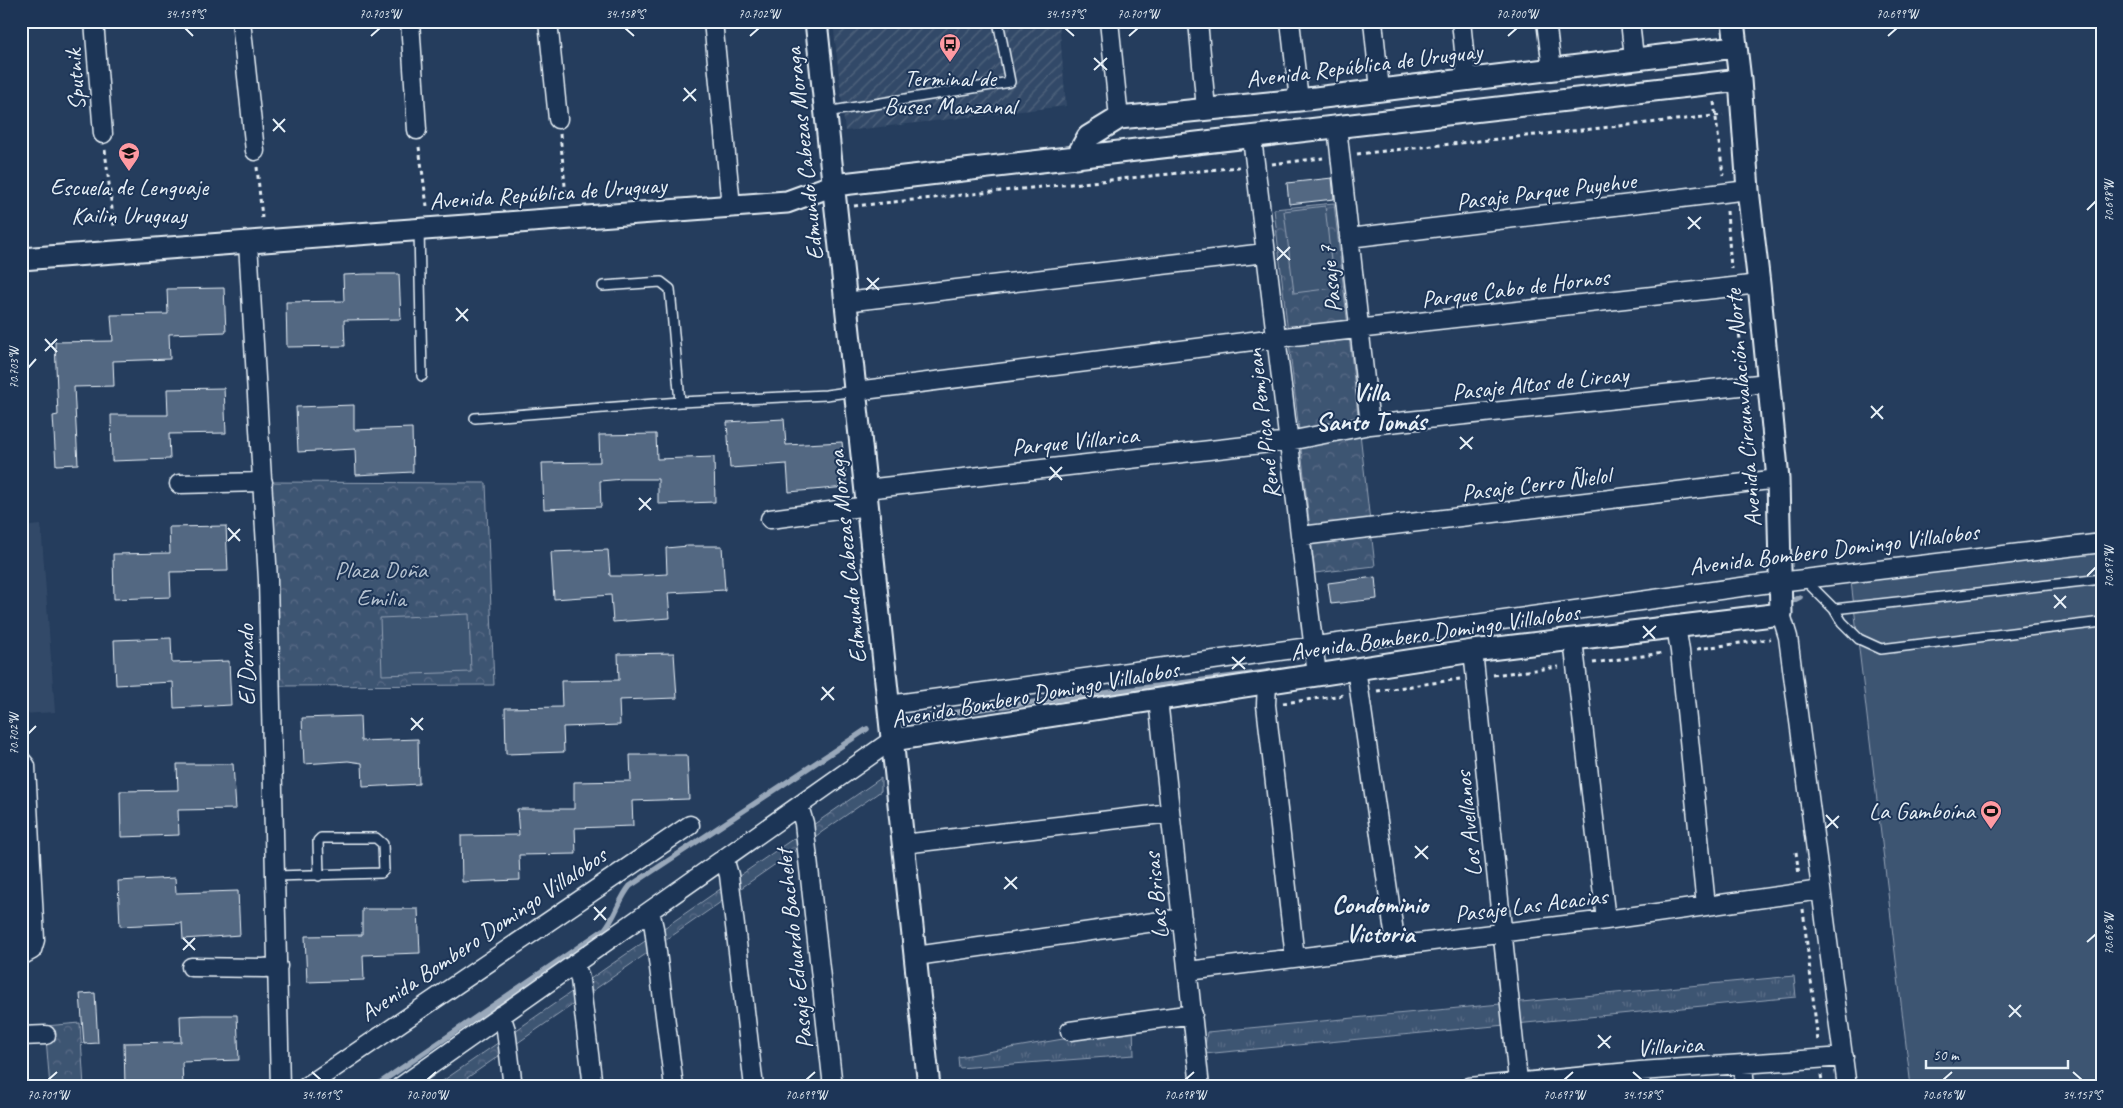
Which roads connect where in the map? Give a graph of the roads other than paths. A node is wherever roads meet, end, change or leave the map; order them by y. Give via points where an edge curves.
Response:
1 (94, 21) edge
2 (241, 21) edge
3 (410, 21) edge
4 (548, 21) edge
5 (713, 21) edge
6 (816, 21) edge
7 (998, 21) edge
8 (1109, 21) edge
9 (1198, 21) edge
10 (1290, 21) edge
11 (1373, 21) edge
12 (1461, 21) edge
13 (1546, 21) edge
14 (1630, 21) edge
15 (1733, 21) edge
16 (1735, 47) junction
17 (1634, 58) junction
18 (1552, 69) junction
19 (1467, 80) junction
20 (1740, 80) junction
21 (1380, 90) junction
22 (1299, 100) junction
23 (1206, 109) junction
24 (826, 112) junction
25 (1119, 118) junction
26 (558, 119) road end
27 (1337, 127) junction
28 (417, 130) road end
29 (103, 134) road end
30 (1252, 138) junction
31 (255, 151) road end
32 (1076, 158) junction
33 (834, 185) junction
34 (1748, 190) junction
35 (731, 206) junction
36 (419, 229) junction
37 (1349, 238) junction
38 (248, 243) junction
39 (1265, 253) junction
40 (21, 259) edge
41 (1759, 284) junction
42 (603, 286) dead end
43 (845, 302) junction
44 (1360, 330) junction
45 (1276, 338) junction
46 (422, 376) dead end
47 (1768, 383) junction
48 (856, 391) junction
49 (680, 402) junction
50 (475, 418) dead end
51 (1370, 426) junction
52 (1289, 441) junction
53 (1778, 479) junction
54 (263, 482) junction
55 (179, 484) dead end
56 (867, 498) junction
57 (770, 518) dead end
58 (1300, 536) junction
59 (2102, 542) edge
60 (1807, 578) junction
61 (2102, 579) edge
62 (1780, 582) junction
63 (1834, 609) junction
64 (1781, 614) junction
65 (2102, 622) edge
66 (1676, 626) junction
67 (1573, 640) junction
68 (1314, 646) junction
69 (1473, 651) junction
70 (1356, 668) junction
71 (1318, 675) junction
72 (1267, 683) junction
73 (1158, 699) junction
74 (889, 705) junction
75 (892, 740) junction
76 (21, 760) edge
77 (799, 806) junction
78 (1170, 812) junction
79 (690, 825) dead end
80 (903, 844) junction
81 (724, 858) junction
82 (275, 876) junction
83 (319, 876) junction
84 (1821, 890) junction
85 (1706, 906) junction
86 (650, 911) junction
87 (1182, 918) junction
88 (1606, 920) junction
89 (1503, 931) junction
90 (1396, 946) junction
91 (21, 956) edge
92 (916, 956) junction
93 (1295, 958) junction
94 (575, 963) junction
95 (278, 966) junction
96 (191, 967) dead end
97 (1188, 971) junction
98 (1193, 1014) junction
99 (501, 1015) junction
100 (1070, 1031) dead end
101 (46, 1035) dead end
102 (21, 1036) edge
103 (1844, 1057) junction
104 (1743, 1065) junction
105 (425, 1079) edge
106 (1640, 1079) edge
107 (1518, 1082) junction
108 (1546, 1083) edge
109 (280, 1087) edge
110 (306, 1087) edge
111 (400, 1087) edge
112 (513, 1087) edge
113 (593, 1087) edge
114 (674, 1087) edge
115 (754, 1087) edge
116 (833, 1087) edge
117 (929, 1087) edge
118 (1200, 1087) edge
119 (1470, 1087) edge
120 (1745, 1087) edge
121 (1847, 1087) edge

1 - 29 street, Sputnik
2 - 31 street
3 - 28 street
4 - 26 street
5 - 35 street
6 - 24 street, Edmundo Cabezas Moraga
7 - 24 lane via 1010,82
8 - 25 street
9 - 23 street
10 - 22 street
11 - 21 street
12 - 19 street
13 - 18 street
14 - 17 street
15 - 16 street, Avenida Circunvalación Norte
16 - 17 street, Avenida República de Uruguay
16 - 20 street, Avenida Circunvalación Norte
17 - 18 street, Avenida República de Uruguay
18 - 19 street, Avenida República de Uruguay
19 - 21 street, Avenida República de Uruguay
20 - 27 street, Avenida República de Uruguay
20 - 34 street, Avenida Circunvalación Norte
21 - 22 street, Avenida República de Uruguay
22 - 23 street, Avenida República de Uruguay
23 - 25 street, Avenida República de Uruguay
24 - 33 street, Edmundo Cabezas Moraga
25 - 32 street, Avenida República de Uruguay via 1088,137
27 - 30 street, Avenida República de Uruguay
27 - 37 street, Pasaje 7
30 - 32 street, Avenida República de Uruguay
30 - 39 street, René Pica Pemjean
32 - 33 street, Avenida República de Uruguay
33 - 35 street, Avenida República de Uruguay via 787,202
33 - 43 street, Edmundo Cabezas Moraga
34 - 37 street, Pasaje Parque Puyehue
34 - 41 street, Avenida Circunvalación Norte
35 - 36 street, Avenida República de Uruguay
36 - 38 street, Avenida República de Uruguay
36 - 46 lane
37 - 44 street, Pasaje 7
38 - 40 street, Avenida República de Uruguay
38 - 54 street, El Dorado
39 - 43 street
39 - 45 street, René Pica Pemjean
41 - 44 street, Parque Cabo de Hornos
41 - 47 street, Avenida Circunvalación Norte
42 - 49 lane via 661,282 670,289
43 - 48 street, Edmundo Cabezas Moraga
44 - 45 street, Parque Cabo de Hornos
44 - 51 street, Pasaje 7
45 - 48 street, Parque Cabo de Hornos
45 - 52 street, René Pica Pemjean
47 - 51 street, Pasaje Altos de Lircay
47 - 53 street, Avenida Circunvalación Norte
48 - 49 lane
48 - 56 street, Edmundo Cabezas Moraga
49 - 50 lane
51 - 52 street, Pasaje Altos de Lircay
52 - 56 street, Parque Villarica
52 - 58 street, René Pica Pemjean
53 - 58 street, Pasaje Cerro Ñielol
53 - 62 street, Avenida Circunvalación Norte
54 - 55 street
54 - 82 street, El Dorado
56 - 57 street, Parque Villarica
56 - 74 street, Edmundo Cabezas Moraga
58 - 68 street, René Pica Pemjean
59 - 60 street, Avenida Bombero Domingo Villalobos
60 - 62 street, Avenida Bombero Domingo Villalobos
60 - 63 lane
61 - 63 lane
62 - 64 street, Avenida Circunvalación Norte
62 - 68 street, Avenida Bombero Domingo Villalobos
63 - 65 lane via 1859,639 1881,649
64 - 66 street, Avenida Bombero Domingo Villalobos
64 - 84 street, Avenida Circunvalación Norte via 1788,637
66 - 67 street, Avenida Bombero Domingo Villalobos
66 - 85 street
67 - 69 street, Avenida Bombero Domingo Villalobos
67 - 88 street
68 - 71 street, René Pica Pemjean
68 - 74 street, Avenida Bombero Domingo Villalobos
69 - 70 street, Avenida Bombero Domingo Villalobos
69 - 89 street, Los Avellanos
70 - 71 street, Avenida Bombero Domingo Villalobos
70 - 90 street
71 - 72 street, Avenida Bombero Domingo Villalobos
72 - 73 street, Avenida Bombero Domingo Villalobos
72 - 93 street via 1266,705
73 - 75 street, Avenida Bombero Domingo Villalobos
73 - 78 street, Las Brisas
74 - 75 street, Edmundo Cabezas Moraga
75 - 77 street, Avenida Bombero Domingo Villalobos
75 - 80 street, Edmundo Cabezas Moraga
76 - 91 street via 26,766 35,940 32,950
77 - 81 street, Avenida Bombero Domingo Villalobos
77 - 116 street, Pasaje Eduardo Bachelet via 804,824
78 - 80 street
78 - 87 street, Las Brisas
79 - 110 street, Avenida Bombero Domingo Villalobos
80 - 92 street, Edmundo Cabezas Moraga
81 - 86 street, Avenida Bombero Domingo Villalobos
81 - 115 street via 729,875
82 - 83 lane
82 - 95 street, El Dorado
83 - 83 lane via 381,873 384,870 383,844 376,838 321,838 318,841
84 - 85 street, Pasaje Las Acacias
84 - 103 street, Avenida Circunvalación Norte
85 - 88 street, Pasaje Las Acacias
86 - 94 street, Avenida Bombero Domingo Villalobos
86 - 114 street
87 - 92 street
87 - 97 street, Las Brisas
88 - 89 street, Pasaje Las Acacias
89 - 90 street, Pasaje Las Acacias
89 - 107 street, Los Avellanos
90 - 93 street, Pasaje Las Acacias
92 - 117 street, Edmundo Cabezas Moraga
93 - 97 street, Pasaje Las Acacias
94 - 99 street, Avenida Bombero Domingo Villalobos
94 - 113 street via 580,979
95 - 96 street
95 - 109 street, El Dorado
97 - 98 street, Las Brisas
98 - 100 street
98 - 118 street, Las Brisas
99 - 105 street, Avenida Bombero Domingo Villalobos
99 - 112 street
101 - 102 street
103 - 104 street, Villarica
103 - 121 street, Avenida Circunvalación Norte
104 - 106 street, Villarica
104 - 120 street
105 - 111 street, Avenida Bombero Domingo Villalobos
106 - 108 street, Villarica
107 - 108 street, Villarica
107 - 119 street, Villarica

